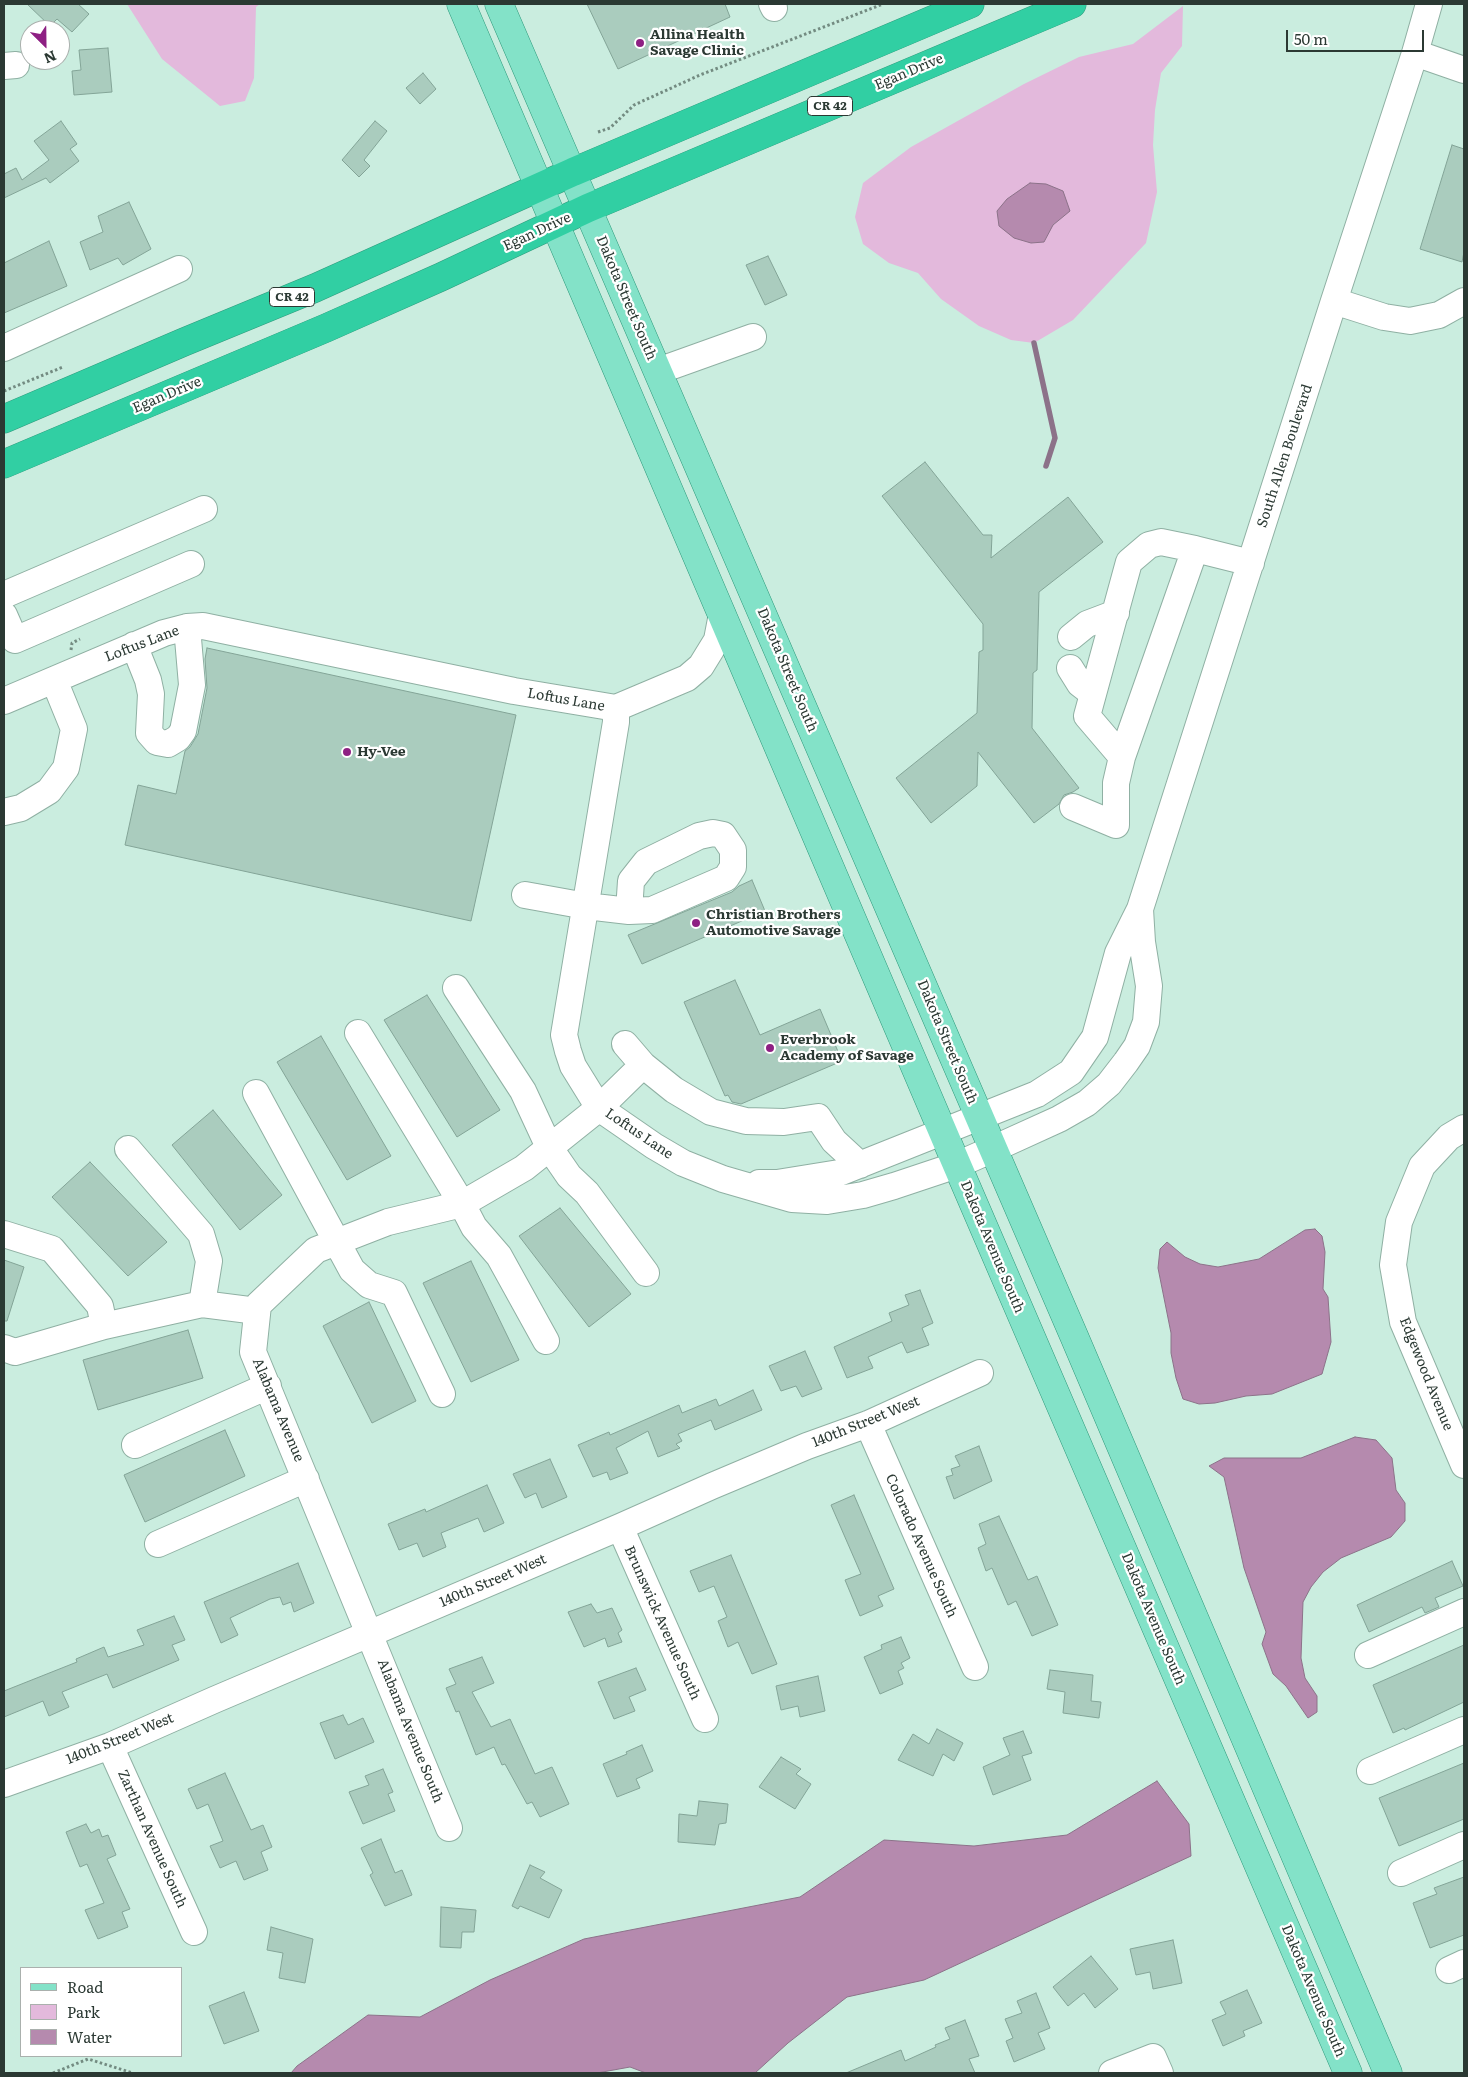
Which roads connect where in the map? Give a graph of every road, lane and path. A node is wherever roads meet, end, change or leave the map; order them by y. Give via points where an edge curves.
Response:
1 (461, 4) edge
2 (499, 4) edge
3 (882, 4) edge
4 (970, 4) edge
5 (1072, 4) edge
6 (1429, 4) edge
7 (1415, 53) junction
8 (1464, 70) edge
9 (598, 132) dead end
10 (573, 172) junction
11 (539, 188) junction
12 (588, 208) junction
13 (554, 223) junction
14 (179, 269) dead end
15 (1334, 301) junction
16 (1464, 301) edge
17 (753, 337) dead end
18 (4, 348) edge
19 (658, 371) junction
20 (4, 419) edge
21 (4, 464) edge
22 (204, 509) dead end
23 (1195, 549) junction
24 (1251, 563) junction
25 (191, 564) dead end
26 (4, 595) edge
27 (1116, 613) junction
28 (722, 614) junction
29 (4, 615) edge
30 (187, 627) junction
31 (1071, 637) dead end
32 (134, 645) junction
33 (1070, 668) dead end
34 (54, 680) junction
35 (1093, 694) junction
36 (4, 702) edge
37 (616, 708) junction
38 (1122, 757) junction
39 (1073, 807) dead end
40 (4, 812) edge
41 (525, 895) dead end
42 (586, 906) junction
43 (1140, 909) junction
44 (629, 910) dead end
45 (456, 988) dead end
46 (358, 1033) dead end
47 (625, 1044) dead end
48 (643, 1065) junction
49 (256, 1093) dead end
50 (599, 1108) junction
51 (980, 1118) junction
52 (1464, 1128) edge
53 (944, 1133) junction
54 (549, 1147) junction
55 (128, 1149) dead end
56 (993, 1149) junction
57 (957, 1164) junction
58 (860, 1165) junction
59 (741, 1185) junction
60 (462, 1204) junction
61 (4, 1234) edge
62 (338, 1241) junction
63 (646, 1273) dead end
64 (202, 1304) junction
65 (257, 1311) junction
66 (104, 1326) junction
67 (546, 1341) dead end
68 (4, 1348) edge
69 (980, 1373) dead end
70 (268, 1386) junction
71 (442, 1394) dead end
72 (868, 1424) junction
73 (135, 1444) dead end
74 (1462, 1451) edge
75 (306, 1479) junction
76 (620, 1527) junction
77 (158, 1544) dead end
78 (1464, 1612) edge
79 (371, 1633) junction
80 (1368, 1655) dead end
81 (975, 1667) dead end
82 (705, 1719) dead end
83 (1464, 1730) edge
84 (110, 1746) junction
85 (1370, 1771) dead end
86 (4, 1784) edge
87 (449, 1828) dead end
88 (1464, 1845) edge
89 (1401, 1873) dead end
90 (194, 1932) dead end
91 (1157, 2065) edge
92 (53, 2073) edge
93 (133, 2073) edge
94 (1112, 2073) edge
95 (1348, 2073) edge
96 (1388, 2073) edge

1 - 11 main road
2 - 10 main road, Dakota Street South
3 - 9 path via 700,75 634,105 610,128
4 - 10 highway, CR 42
5 - 12 highway, Egan Drive / CR 42
6 - 7 street, South Allen Boulevard
7 - 8 street
7 - 15 street, South Allen Boulevard
10 - 11 highway, CR 42
10 - 12 main road, Dakota Street South
11 - 13 main road
11 - 20 highway, CR 42 via 315,288
12 - 13 highway, Egan Drive / CR 42
12 - 19 main road, Dakota Street South
13 - 21 highway, Egan Drive / CR 42 via 326,328
13 - 28 main road
14 - 18 street
15 - 16 street via 1384,317 1410,321 1440,315
15 - 24 street, South Allen Boulevard
17 - 19 street
19 - 51 main road, Dakota Street South
22 - 26 street
23 - 24 street
23 - 27 street via 1161,542 1149,545 1129,562
23 - 38 street
24 - 43 street, South Allen Boulevard
25 - 29 street via 15,640
27 - 31 street via 1087,624
27 - 35 street
28 - 37 street via 717,640 701,666 687,678
28 - 53 main road
30 - 32 street, Loftus Lane
30 - 32 street via 192,685 183,731 168,744 157,742 149,733 151,694
30 - 37 street, Loftus Lane via 214,627 506,689
32 - 34 street, Loftus Lane
33 - 35 street via 1080,684
34 - 36 street, Loftus Lane
34 - 40 street via 74,729 66,768 49,791 21,808
35 - 38 street via 1087,716
37 - 42 street, Loftus Lane
38 - 39 street via 1116,783 1116,825
41 - 42 street
42 - 44 street
42 - 50 street, Loftus Lane via 564,1035 573,1066
43 - 51 street, South Allen Boulevard via 1118,952 1095,1037 1072,1072 1036,1094
43 - 56 street, South Allen Boulevard via 1149,986 1146,1022 1138,1046 1109,1084 1087,1103
45 - 54 street via 523,1091
46 - 60 street
47 - 48 street
48 - 50 street
48 - 58 street via 674,1090 711,1112 746,1121 784,1122 818,1117 834,1141
49 - 62 street
50 - 54 street
50 - 59 street, Loftus Lane via 683,1162
51 - 53 street, South Allen Boulevard
51 - 56 main road, Dakota Street South
52 - 74 street, Edgewood Avenue via 1449,1137 1422,1166 1399,1222 1392,1265 1403,1322
53 - 57 main road
53 - 58 street, Loftus Lane via 908,1144
54 - 60 street via 524,1168
54 - 63 street
55 - 64 street via 201,1234 209,1261
56 - 57 street, South Allen Boulevard
56 - 96 main road, Dakota Street South
57 - 59 street, Loftus Lane via 863,1195 827,1201 792,1199
57 - 95 main road, Dakota Avenue South
58 - 59 street, Loftus Lane via 838,1173
60 - 62 street via 388,1222
60 - 67 street via 474,1227 499,1256
61 - 66 street via 52,1249 100,1306
62 - 65 street via 316,1250 258,1305
62 - 71 street via 352,1270 369,1285 394,1293
64 - 65 street
64 - 66 street
65 - 70 street, Alabama Avenue via 253,1352
66 - 68 street via 15,1352
69 - 72 street, 140th Street West
70 - 73 street
70 - 75 street, Alabama Avenue
72 - 76 street, 140th Street West via 755,1468
72 - 81 street, Colorado Avenue South
75 - 77 street
75 - 79 street, Alabama Avenue
76 - 79 street, 140th Street West
76 - 82 street, Brunswick Avenue South
78 - 80 street
79 - 84 street, 140th Street West
79 - 87 street, Alabama Avenue South
83 - 85 street
84 - 86 street, 140th Street West
84 - 90 street, Zarthan Avenue South
88 - 89 street
91 - 94 street
92 - 93 path via 88,2060

